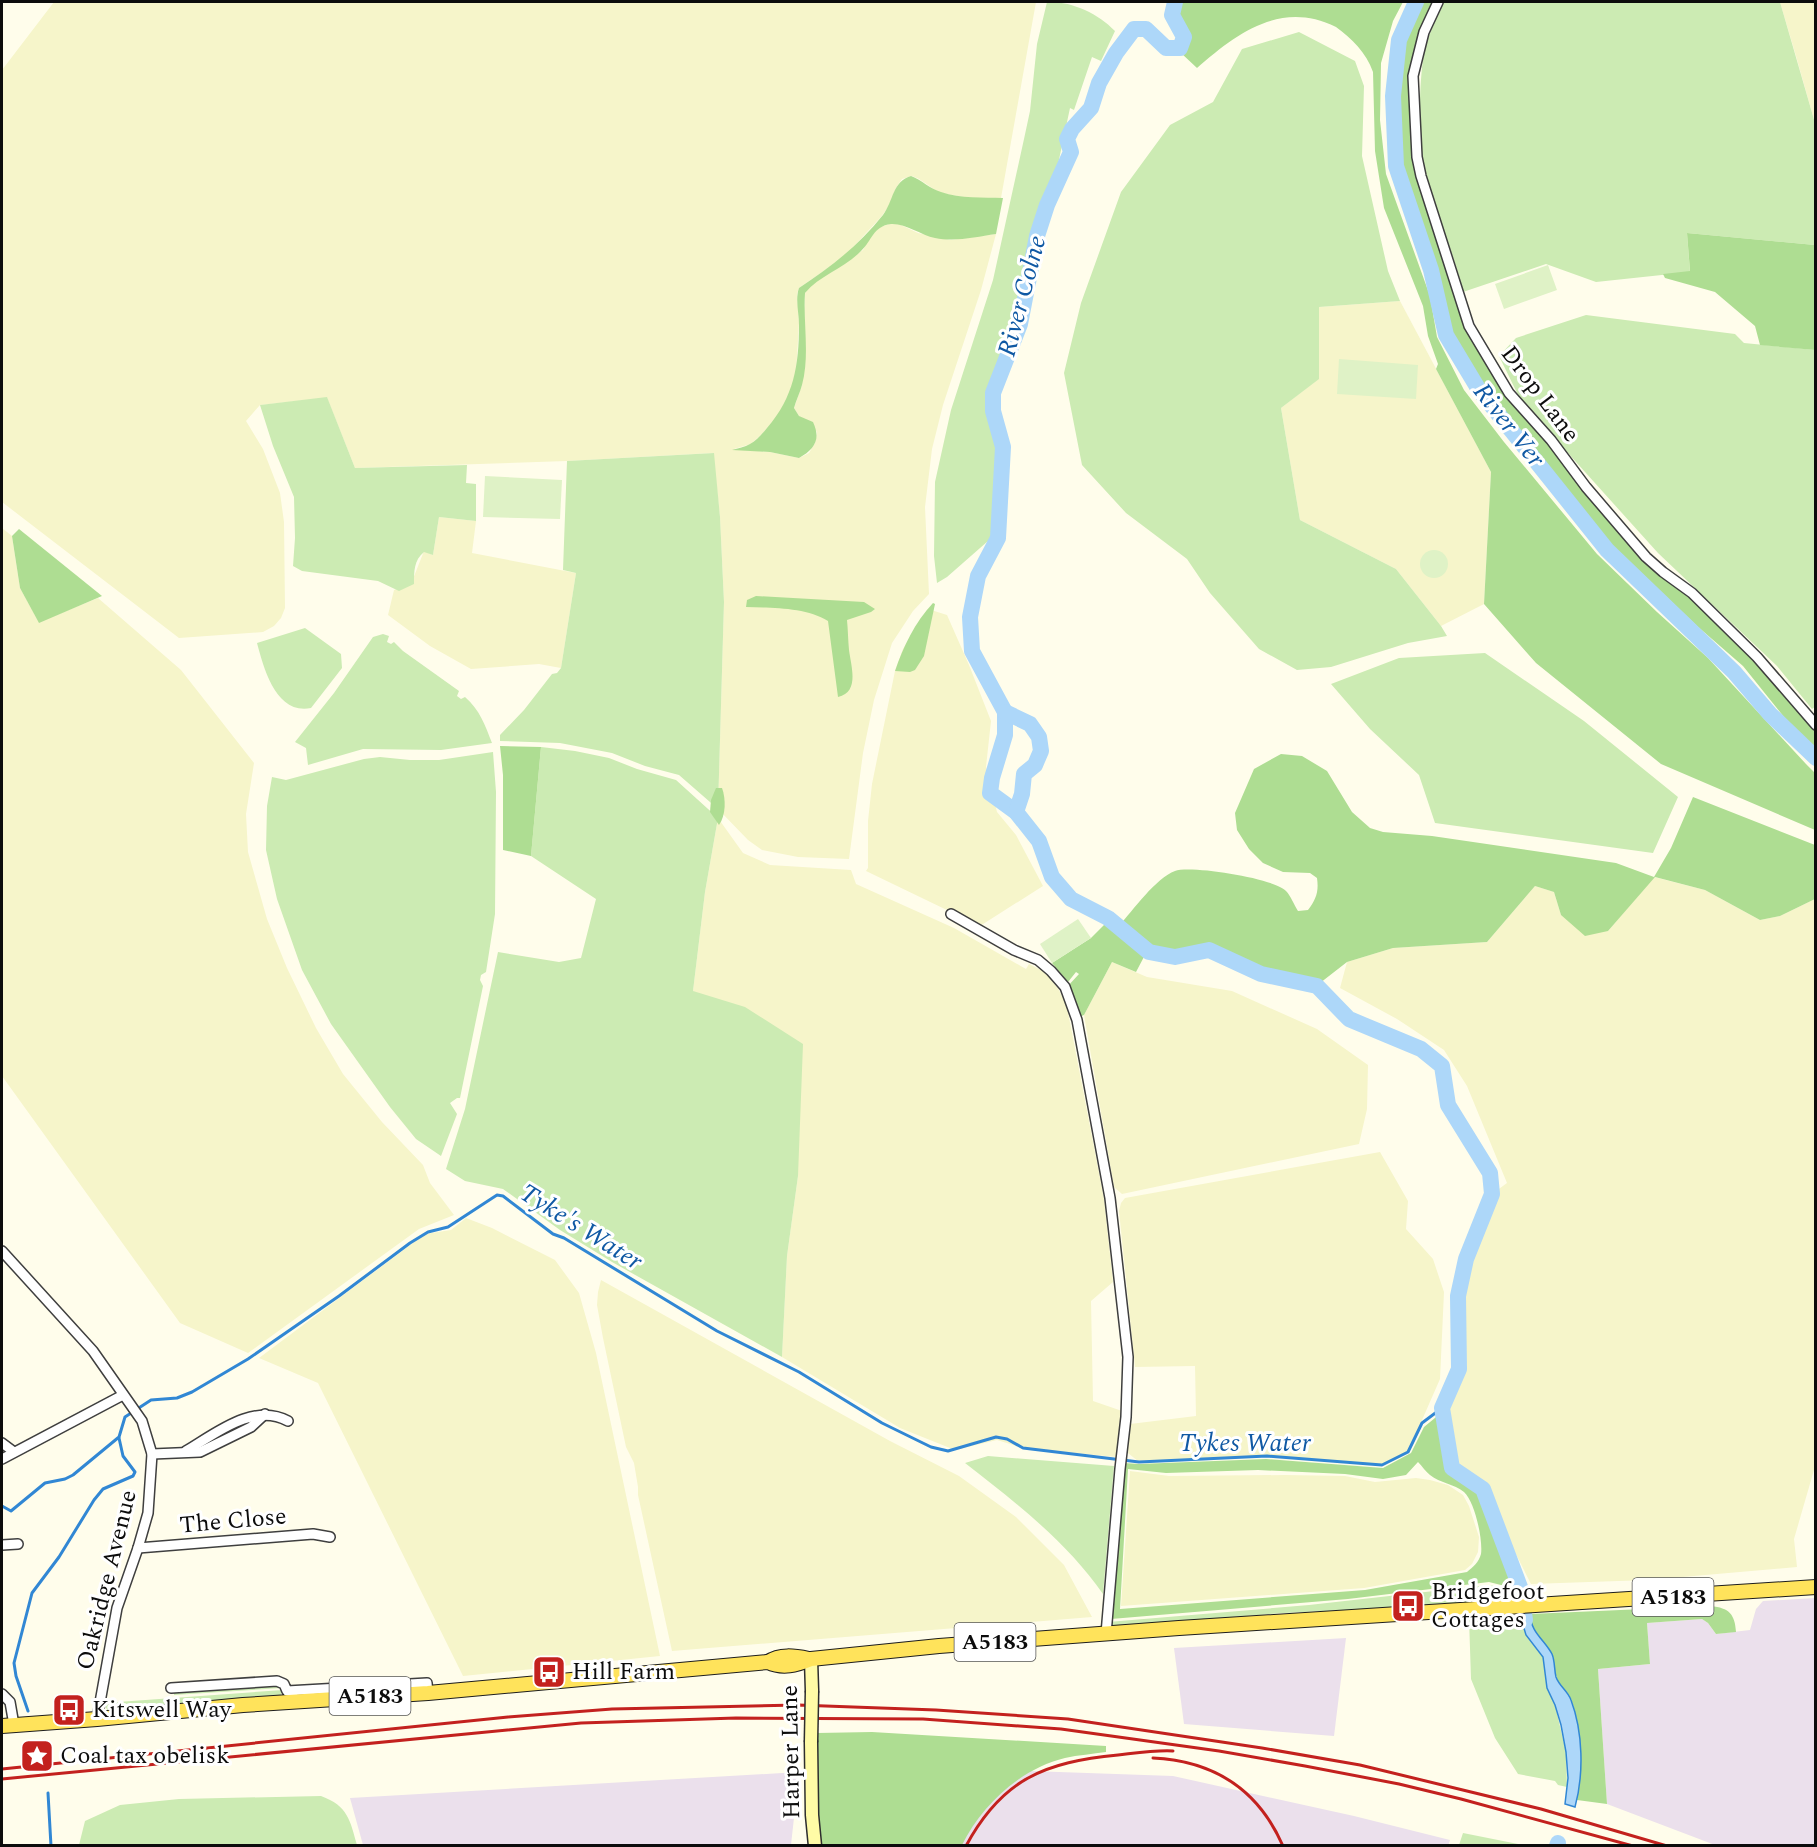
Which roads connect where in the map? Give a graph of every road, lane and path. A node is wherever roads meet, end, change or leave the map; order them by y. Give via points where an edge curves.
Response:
1 (1438, 2) edge
2 (1815, 725) edge
3 (951, 914) dead end
4 (2, 1251) edge
5 (123, 1395) junction
6 (288, 1421) dead end
7 (2, 1443) edge
8 (14, 1452) junction
9 (153, 1454) junction
10 (2, 1458) edge
11 (330, 1537) dead end
12 (18, 1544) dead end
13 (2, 1545) edge
14 (138, 1548) junction
15 (1815, 1587) edge
16 (1106, 1634) junction
17 (811, 1659) junction
18 (171, 1688) dead end
19 (2, 1694) edge
20 (287, 1696) junction
21 (96, 1719) junction
22 (8, 1726) edge
23 (815, 1845) edge

1 - 2 street, Drop Lane via 1424,32 1413,76 1417,157 1469,326 1509,393 1646,557 1692,593 1757,657
3 - 16 street via 1052,971 1065,987 1077,1020 1110,1198 1128,1357
4 - 5 street, Oakridge Avenue via 93,1351
5 - 8 street
5 - 9 street, Oakridge Avenue via 146,1430
6 - 9 street via 265,1414 250,1416 186,1451
7 - 8 street
8 - 10 street
9 - 14 street, Oakridge Avenue via 148,1513
11 - 14 street, The Close via 313,1534
12 - 13 street
14 - 21 street, Oakridge Avenue via 117,1608
15 - 16 main road, A5183
16 - 17 main road, A5183
17 - 20 main road, A5183 via 775,1657 768,1662 428,1693
17 - 23 main road, Harper Lane, bridge
18 - 20 street via 276,1681 284,1684
19 - 22 street via 10,1702
20 - 21 main road, A5183
21 - 22 main road, A5183

